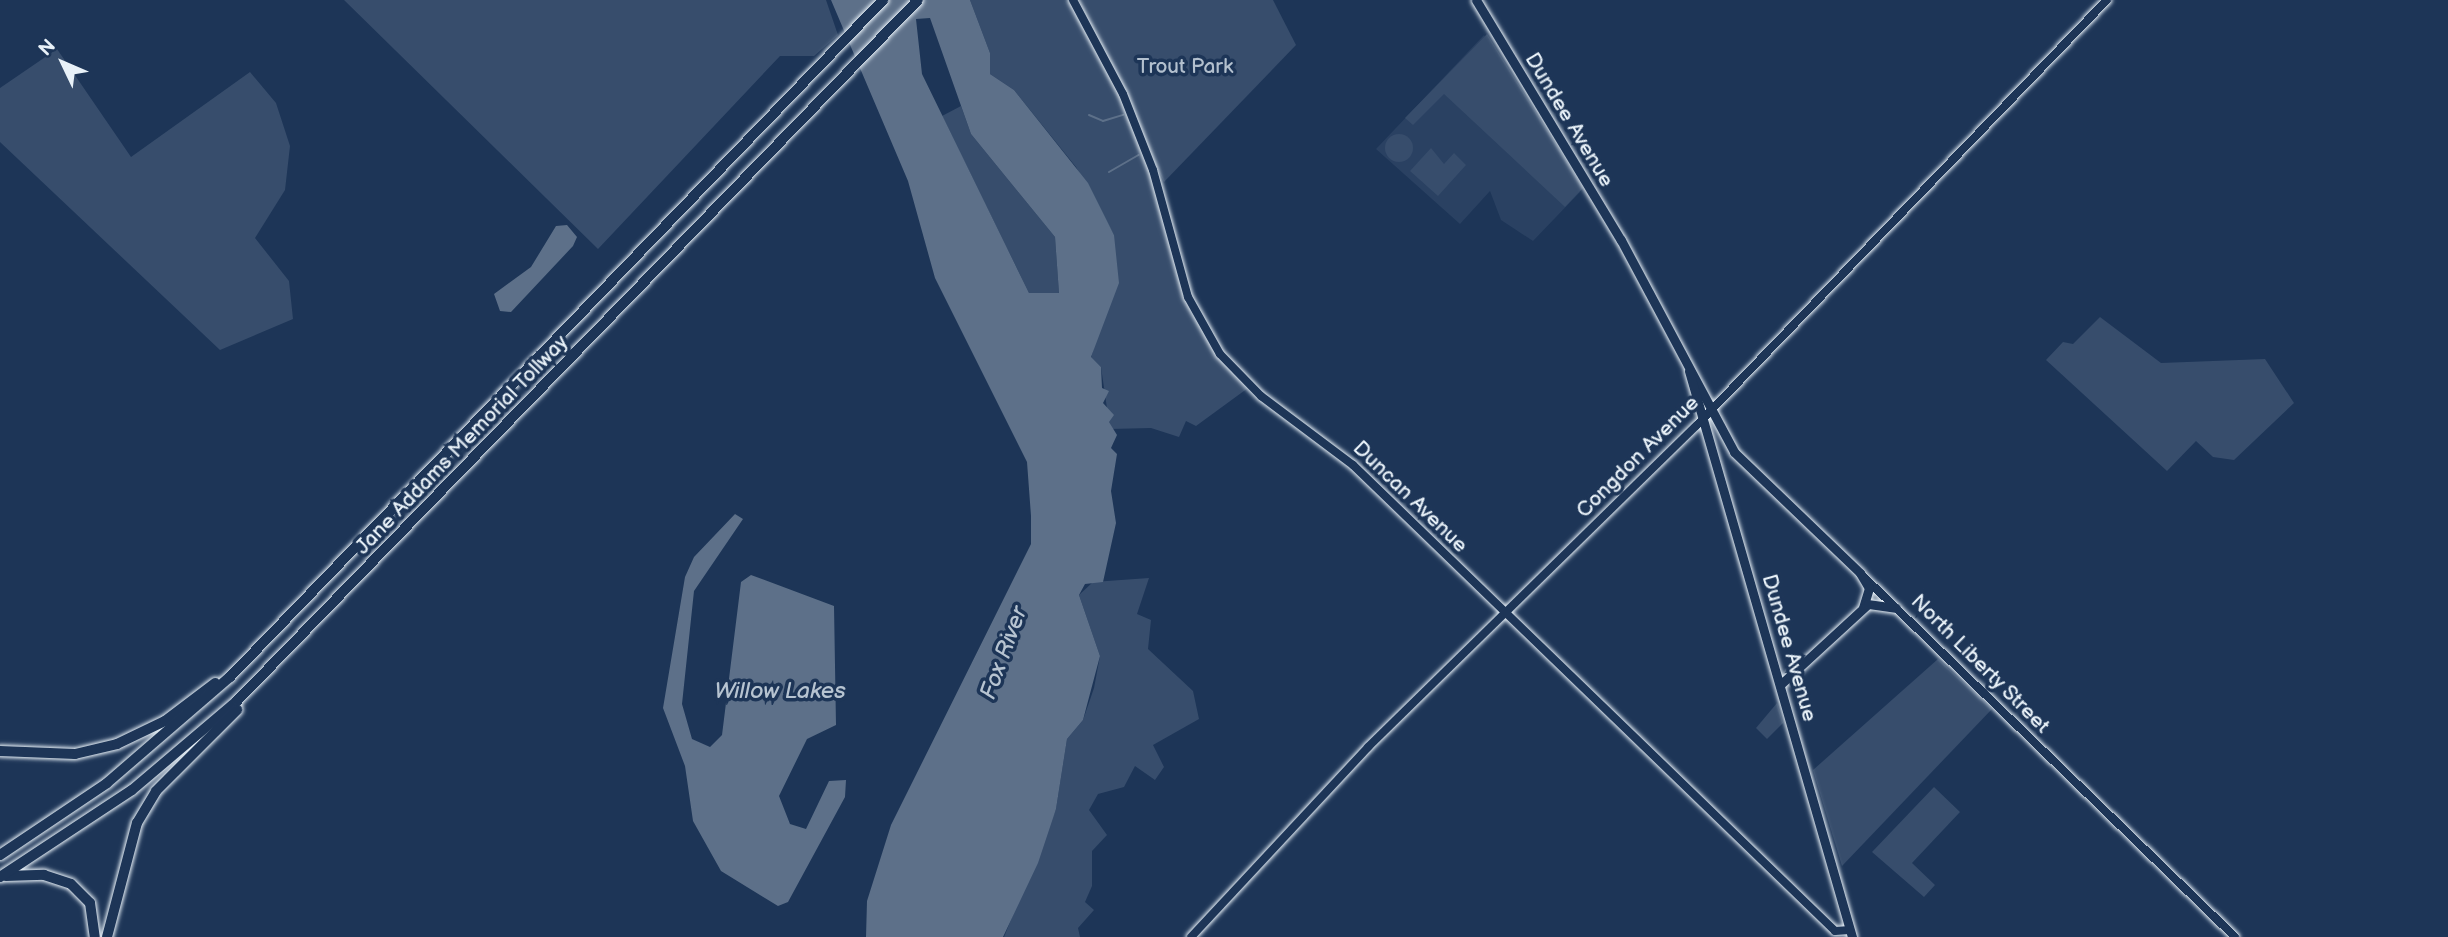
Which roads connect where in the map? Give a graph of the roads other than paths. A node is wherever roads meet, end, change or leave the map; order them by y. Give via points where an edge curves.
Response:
1 (883, 0) edge
2 (918, 0) edge
3 (1073, 0) edge
4 (1476, 0) edge
5 (2107, 0) edge
6 (1689, 374) junction
7 (1713, 408) junction
8 (1703, 418) junction
9 (1734, 452) junction
10 (1860, 573) junction
11 (1863, 608) junction
12 (1896, 608) junction
13 (1505, 612) junction
14 (309, 631) junction
15 (1774, 663) junction
16 (239, 668) junction
17 (1795, 669) junction
18 (1781, 684) junction
19 (0, 751) edge
20 (0, 855) edge
21 (0, 877) edge
22 (1851, 934) edge
23 (95, 937) edge
24 (107, 937) edge
25 (1191, 937) edge
26 (2235, 937) edge

1 - 16 highway, Jane Addams Memorial Tollway
2 - 14 highway, Jane Addams Memorial Tollway
3 - 13 street, Duncan Avenue via 1136,127 1185,290 1214,345 1256,392 1353,465
4 - 6 main road, Dundee Avenue via 1610,221
5 - 7 street, Congdon Avenue
6 - 7 main road, Dundee Avenue
6 - 8 main road, Dundee Avenue
7 - 8 street, Congdon Avenue
7 - 9 main road, North Liberty Street
8 - 9 main road
8 - 13 street, Congdon Avenue
8 - 15 main road, Dundee Avenue
9 - 10 main road, North Liberty Street
10 - 11 main road via 1869,588
10 - 12 street, North Liberty Street
11 - 12 main road via 1879,601
11 - 17 main road
12 - 26 street, North Liberty Street
13 - 22 street, Duncan Avenue via 1835,930
13 - 25 street, Congdon Avenue via 1368,747
14 - 21 highway, Jane Addams Memorial Tollway via 132,790
14 - 24 highway via 156,791 137,823
15 - 17 main road
15 - 18 main road, Dundee Avenue
16 - 19 highway via 151,730 117,744 75,754
16 - 20 highway, Jane Addams Memorial Tollway via 107,783
17 - 18 main road
18 - 22 main road, Dundee Avenue
21 - 23 highway via 44,875 71,884 90,903

